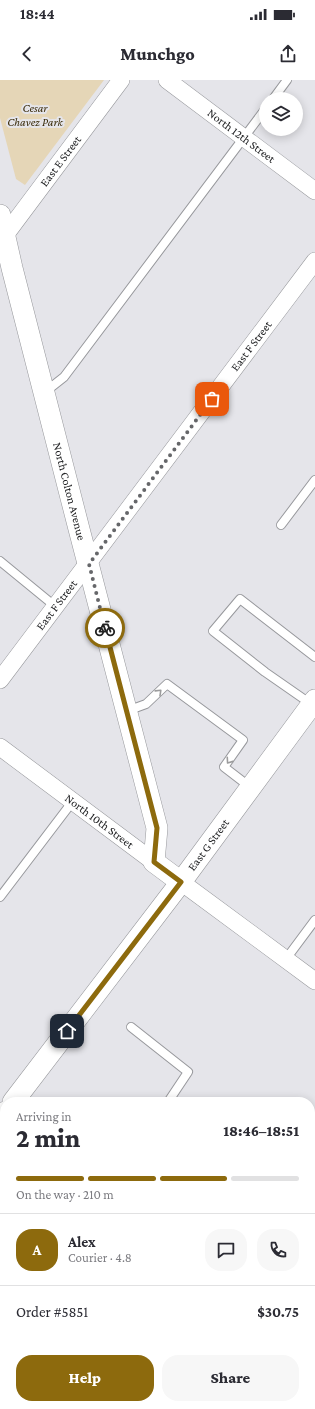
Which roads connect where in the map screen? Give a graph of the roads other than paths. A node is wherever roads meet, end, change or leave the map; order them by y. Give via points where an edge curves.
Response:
1 (121, 80) edge
2 (168, 80) edge
3 (287, 80) edge
4 (278, 92) edge
5 (259, 118) edge
6 (244, 138) junction
7 (315, 191) edge
8 (0, 215) edge
9 (2, 238) edge
10 (315, 261) edge
11 (44, 393) junction
12 (315, 480) edge
13 (281, 524) dead end
14 (0, 561) edge
15 (89, 564) junction
16 (56, 607) junction
17 (315, 657) edge
18 (0, 680) edge
19 (313, 702) edge
20 (126, 712) junction
21 (0, 747) edge
22 (250, 787) junction
23 (73, 801) junction
24 (154, 862) junction
25 (181, 882) junction
26 (0, 897) edge
27 (315, 920) edge
28 (286, 959) junction
29 (315, 981) edge
30 (131, 1027) dead end
31 (17, 1097) edge
32 (171, 1097) edge

1 - 9 street, East E Street
2 - 6 street, North 12th Street
3 - 4 lane
5 - 6 lane
6 - 7 street, North 12th Street
6 - 11 lane via 64,377
8 - 9 street, North Colton Avenue
9 - 11 street, North Colton Avenue
10 - 15 street, East F Street
11 - 15 street, North Colton Avenue
12 - 13 lane
14 - 16 lane
15 - 16 street, East F Street
15 - 20 street, North Colton Avenue
16 - 18 street, East F Street
17 - 19 lane via 240,599 213,631 265,672
19 - 22 street, East G Street
20 -> 22 lane via 146,704 167,684 243,740 224,767
20 - 24 street, North Colton Avenue via 157,828
21 - 23 street, North 10th Street
22 - 25 street, East G Street
23 - 24 street, North 10th Street
23 - 26 lane
24 - 25 street, North 10th Street
25 - 28 street, North 10th Street
25 - 31 street, East G Street
27 - 28 lane
28 - 29 street, North 10th Street
30 - 32 lane via 188,1072

